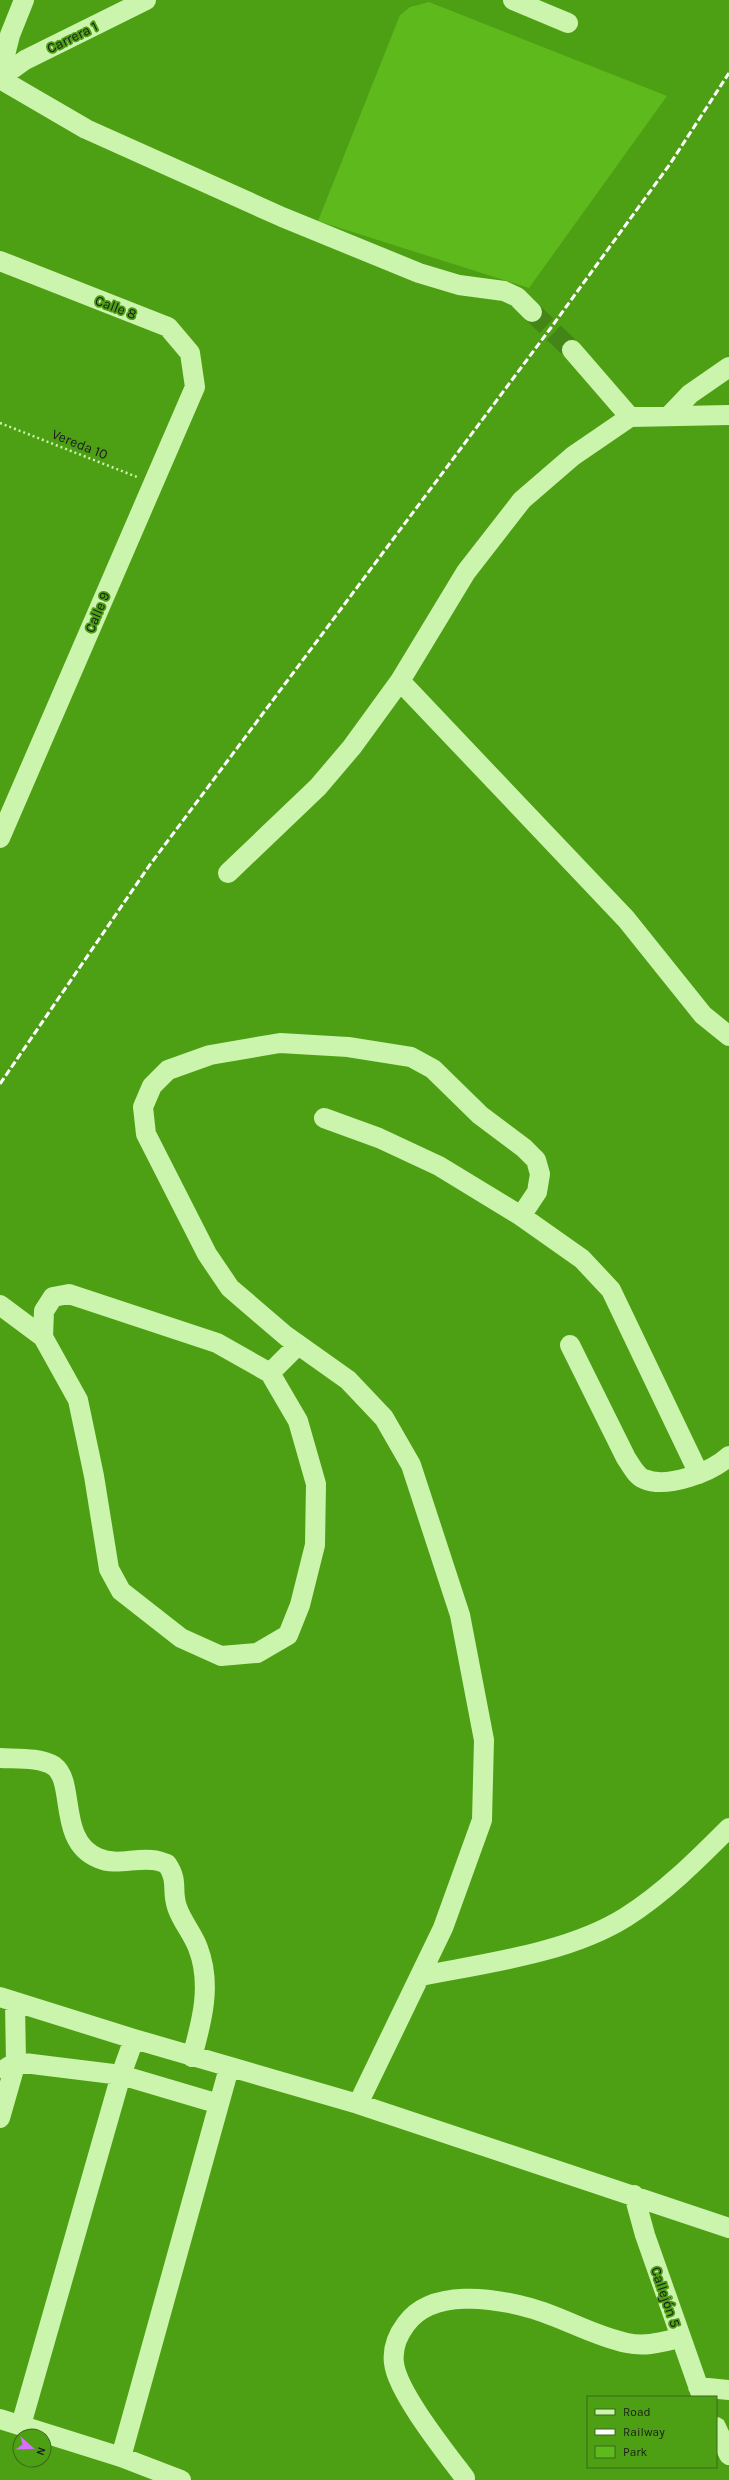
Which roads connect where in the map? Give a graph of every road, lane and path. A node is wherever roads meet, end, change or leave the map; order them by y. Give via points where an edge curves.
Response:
1 (24, 0) edge
2 (146, 0) edge
3 (515, 0) edge
4 (568, 23) dead end
5 (2, 52) edge
6 (0, 75) edge
7 (0, 79) edge
8 (0, 261) edge
9 (532, 312) tunnel mouth
10 (572, 350) tunnel mouth
11 (729, 367) edge
12 (195, 387) joint
13 (729, 414) edge
14 (670, 415) junction
15 (630, 417) junction
16 (0, 423) edge
17 (152, 483) junction
18 (400, 681) junction
19 (0, 838) edge
20 (228, 873) dead end
21 (729, 1036) edge
22 (324, 1118) dead end
23 (521, 1216) junction
24 (0, 1304) edge
25 (43, 1337) junction
26 (298, 1345) junction
27 (570, 1345) dead end
28 (270, 1373) junction
29 (729, 1456) edge
30 (699, 1474) junction
31 (0, 1758) edge
32 (729, 1828) edge
33 (421, 1976) junction
34 (7, 2000) edge
35 (134, 2040) junction
36 (192, 2057) junction
37 (8, 2067) edge
38 (229, 2068) junction
39 (121, 2075) junction
40 (219, 2104) junction
41 (358, 2104) junction
42 (0, 2118) edge
43 (634, 2195) junction
44 (729, 2228) edge
45 (680, 2338) junction
46 (729, 2390) edge
47 (700, 2392) edge
48 (0, 2419) edge
49 (21, 2425) junction
50 (717, 2429) edge
51 (729, 2455) edge
52 (121, 2458) junction
53 (465, 2478) dead end
54 (181, 2480) edge

1 - 5 street
2 - 7 street, Carrera 1 via 25,60
3 - 4 street
5 - 6 street
7 - 9 street via 86,129 282,217 419,273 459,285 504,291 517,297
8 - 12 street, Calle 8 via 168,327 190,353
10 - 15 street
11 - 14 street via 690,394
12 - 17 street, Calle 9
13 - 14 street
14 - 15 street
15 - 18 street via 573,456 522,500 466,572
16 - 17 path, Vereda 10
17 - 19 street, Calle 9
18 - 20 street via 352,747 318,787
18 - 21 street via 626,919 703,1015
22 - 23 street via 379,1138 439,1166
23 - 26 street via 537,1192 540,1174 536,1160 480,1115 433,1069 411,1057 348,1047 280,1043 210,1055 168,1070 152,1086 143,1107 146,1134 217,1272 230,1288
23 - 30 street via 582,1259 611,1290
24 - 25 street
25 - 28 street via 44,1311 53,1297 69,1294 217,1343
25 - 28 street via 78,1400 94,1476 109,1569 121,1591 181,1638 221,1656 257,1653 288,1635 300,1605 315,1545 316,1484 298,1420
26 - 28 street
26 - 33 street via 348,1380 384,1418 411,1465 460,1615 484,1740 482,1820 443,1928
27 - 30 street via 635,1472 644,1479 656,1481 672,1481
29 - 30 street via 720,1464
31 - 36 street via 44,1761 55,1767 61,1776 76,1840 86,1851 112,1862 152,1860 167,1864 174,1874 175,1901 198,1947 202,1963 205,1999
32 - 33 street via 687,1870 626,1917 595,1933 533,1954
33 - 41 street
34 - 35 street
34 - 37 street
35 - 36 street
35 - 39 street
36 - 38 street
37 - 39 street
37 - 42 street
38 - 40 street
38 - 41 street
39 - 40 street
39 - 49 street
40 - 52 street
41 - 43 street
43 - 44 street
43 - 45 street, Callejón 5
45 - 47 street, Callejón 5
45 - 53 street via 652,2345 628,2343 604,2337 531,2308 483,2299 429,2306 410,2318 396,2338 394,2364 404,2388 425,2424
46 - 47 street
48 - 49 street
49 - 52 street
50 - 51 street
52 - 54 street

